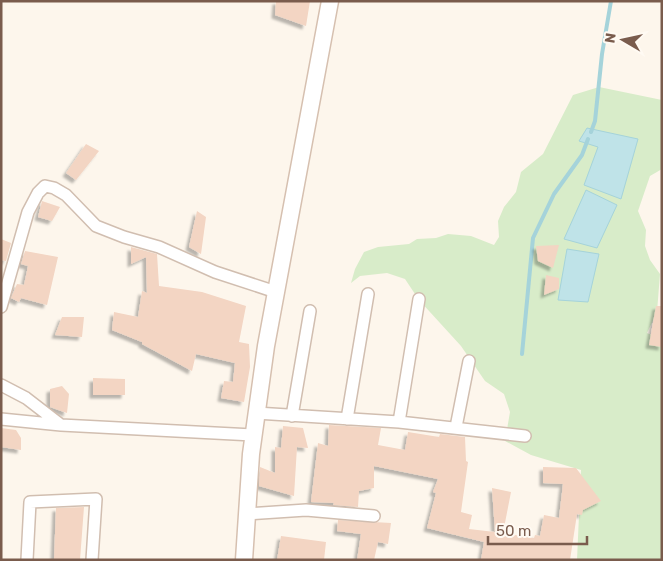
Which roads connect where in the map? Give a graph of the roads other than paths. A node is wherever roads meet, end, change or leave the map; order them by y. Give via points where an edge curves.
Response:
1 (330, 1) edge
2 (276, 292) junction
3 (368, 294) dead end
4 (419, 299) dead end
5 (1, 307) edge
6 (310, 311) dead end
7 (469, 361) dead end
8 (1, 385) edge
9 (256, 413) junction
10 (292, 416) junction
11 (1, 419) edge
12 (347, 419) junction
13 (399, 422) junction
14 (61, 426) junction
15 (456, 428) junction
16 (253, 435) junction
17 (525, 436) dead end
18 (246, 514) junction
19 (374, 516) dead end
20 (27, 560) edge
21 (92, 560) edge
22 (244, 560) edge

1 - 2 street
2 - 5 street via 96,226 66,195 45,186 28,212
2 - 9 street
3 - 12 street
4 - 13 street
6 - 10 street
7 - 15 street
8 - 14 street via 26,398
9 - 10 street
9 - 16 street
10 - 12 street
11 - 14 street
12 - 13 street
13 - 15 street
14 - 16 street
15 - 17 street
16 - 18 street
18 - 19 street via 306,510
18 - 22 street
20 - 21 street via 30,502 96,499

